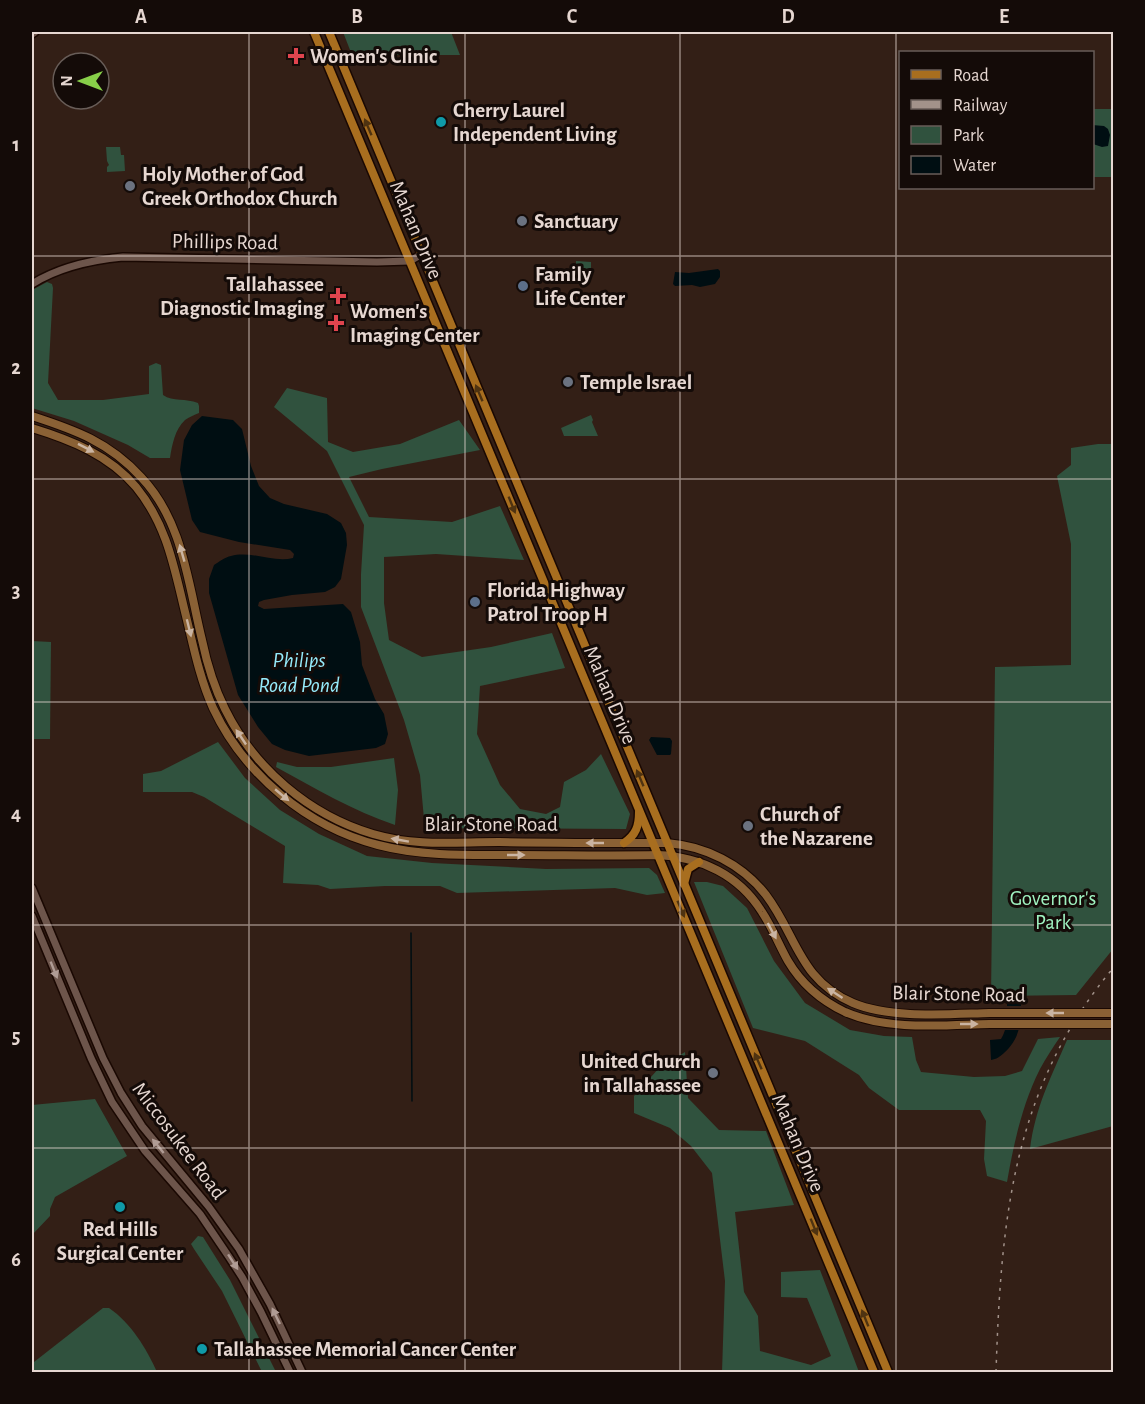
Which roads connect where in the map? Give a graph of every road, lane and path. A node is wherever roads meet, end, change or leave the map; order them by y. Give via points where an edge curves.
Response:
1 (314, 32) edge
2 (329, 32) edge
3 (350, 82) junction
4 (338, 87) junction
5 (422, 254) junction
6 (410, 261) junction
7 (32, 284) edge
8 (460, 348) junction
9 (449, 355) junction
10 (32, 417) edge
11 (32, 428) edge
12 (639, 809) junction
13 (624, 843) junction
14 (654, 843) junction
15 (667, 843) junction
16 (658, 855) junction
17 (672, 856) junction
18 (699, 862) junction
19 (751, 879) junction
20 (738, 884) junction
21 (684, 885) junction
22 (32, 888) edge
23 (32, 916) edge
24 (808, 969) junction
25 (800, 977) junction
26 (1113, 1013) edge
27 (930, 1014) junction
28 (930, 1024) junction
29 (1113, 1024) edge
30 (108, 1067) junction
31 (96, 1071) junction
32 (775, 1102) junction
33 (763, 1106) junction
34 (836, 1248) junction
35 (824, 1253) junction
36 (290, 1372) edge
37 (302, 1372) edge
38 (874, 1372) edge
39 (888, 1372) edge

1 - 4 main road, Mahan Drive
2 - 3 main road, Mahan Drive
3 - 4 main road
5 -> 3 main road, Mahan Drive
4 - 6 main road, Mahan Drive
5 - 6 street
5 - 8 main road, Mahan Drive
6 - 7 street, Phillips Road via 123,257 75,265
6 - 9 main road, Mahan Drive
8 - 9 main road
15 -> 8 main road, Mahan Drive
9 -> 12 main road, Mahan Drive
13 -> 10 main road, Blair Stone Road via 409,842 351,826 300,798 252,751 225,710 210,672 182,550 155,494 111,450 76,431
11 -> 16 main road, Blair Stone Road via 69,440 105,459 147,502 158,518 171,556 202,679 213,707 252,767 303,812 355,838 424,853
12 - 13 main road via 637,829
12 - 14 main road, Mahan Drive
13 - 14 main road, Blair Stone Road
14 - 15 main road, Blair Stone Road
14 - 16 main road, Mahan Drive
15 - 17 main road, Mahan Drive
15 - 19 main road, Blair Stone Road via 715,855
16 - 17 main road, Blair Stone Road
16 -> 33 main road, Mahan Drive
17 - 18 main road, Blair Stone Road
17 - 21 main road, Mahan Drive
18 - 20 main road, Blair Stone Road
18 - 21 main road via 688,869
19 - 20 main road
19 - 24 main road, Blair Stone Road via 770,902
20 -> 25 main road, Blair Stone Road via 763,912
32 -> 21 main road, Mahan Drive
22 - 30 street, Miccosukee Road
23 -> 31 street, Miccosukee Road
24 - 25 main road
27 -> 24 main road, Blair Stone Road via 862,1006 836,994
25 - 28 main road, Blair Stone Road via 834,1006 861,1018
26 -> 27 main road, Blair Stone Road, bridge
27 - 28 main road
28 -> 29 main road, Blair Stone Road, bridge
30 - 31 street
37 -> 30 street, Miccosukee Road via 239,1250 142,1126
31 -> 36 street, Miccosukee Road via 145,1151 200,1214 233,1263
32 - 33 main road
32 - 34 main road, Mahan Drive
33 -> 35 main road, Mahan Drive
34 - 35 main road
39 -> 34 main road, Mahan Drive
35 - 38 main road, Mahan Drive

